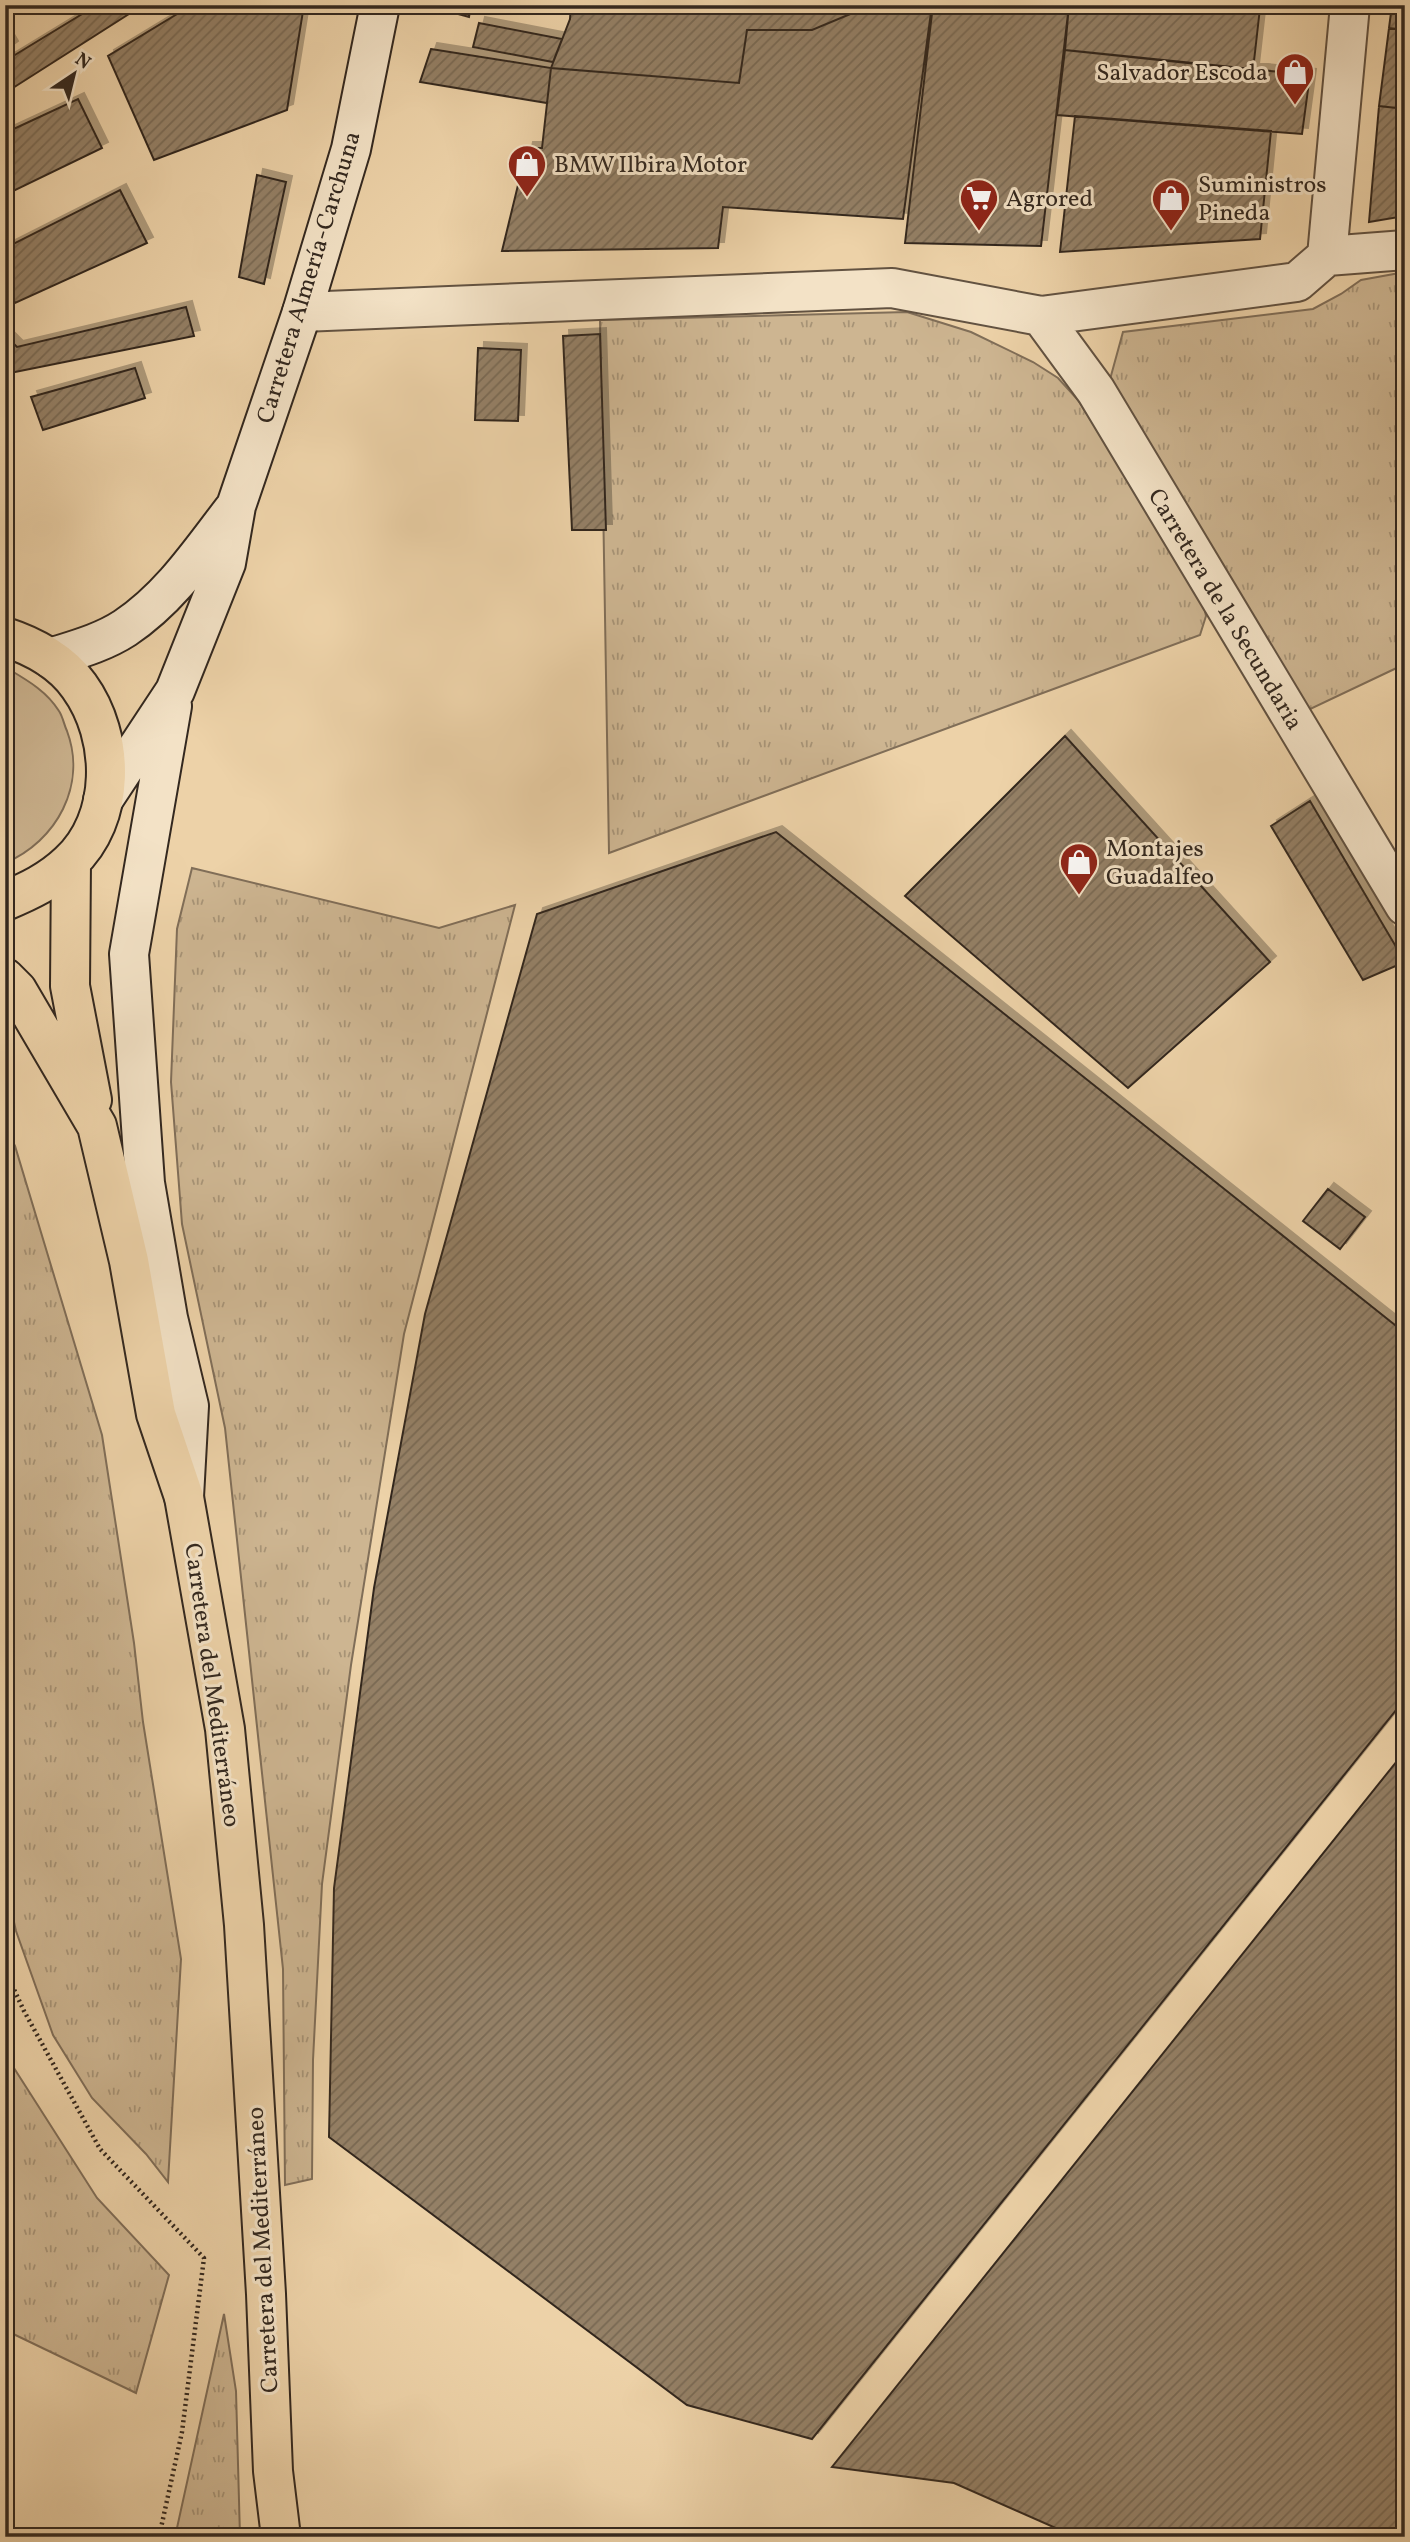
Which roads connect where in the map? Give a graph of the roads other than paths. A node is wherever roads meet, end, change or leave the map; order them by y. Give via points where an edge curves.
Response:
1 (380, 5) edge
2 (1350, 5) edge
3 (1405, 250) edge
4 (1327, 256) junction
5 (302, 312) junction
6 (1041, 316) junction
7 (236, 506) junction
8 (5, 637) edge
9 (50, 658) junction
10 (175, 691) junction
11 (103, 800) junction
12 (71, 862) junction
13 (5, 901) edge
14 (1405, 906) edge
15 (5, 978) edge
16 (97, 1126) junction
17 (184, 1497) junction
18 (273, 2471) junction
19 (263, 2537) edge
20 (281, 2537) edge

1 - 5 street, Carretera Almería-Carchuna via 351,149
2 - 4 street
3 - 4 street
4 - 6 street via 1297,282
5 - 6 street via 892,288
5 - 7 street, Carretera Almería-Carchuna
6 - 14 street, Carretera de la Secundaria via 1096,391
7 - 9 street via 173,589 124,629 88,647
7 - 10 street via 226,563
8 - 9 highway
9 - 11 highway via 79,685 98,721 107,760
10 - 11 street
10 - 17 street via 129,954 145,1183 168,1318 189,1406
11 - 12 highway via 91,833
12 - 13 highway via 41,886
12 - 16 highway via 70,986
15 - 16 highway, Carretera del Mediterráneo via 17,990
16 - 17 highway, Carretera del Mediterráneo via 129,1261 156,1414
17 - 18 highway, Carretera del Mediterráneo via 225,1729 244,1925
18 - 19 highway, Carretera del Mediterráneo
18 - 20 highway, Carretera del Mediterráneo

